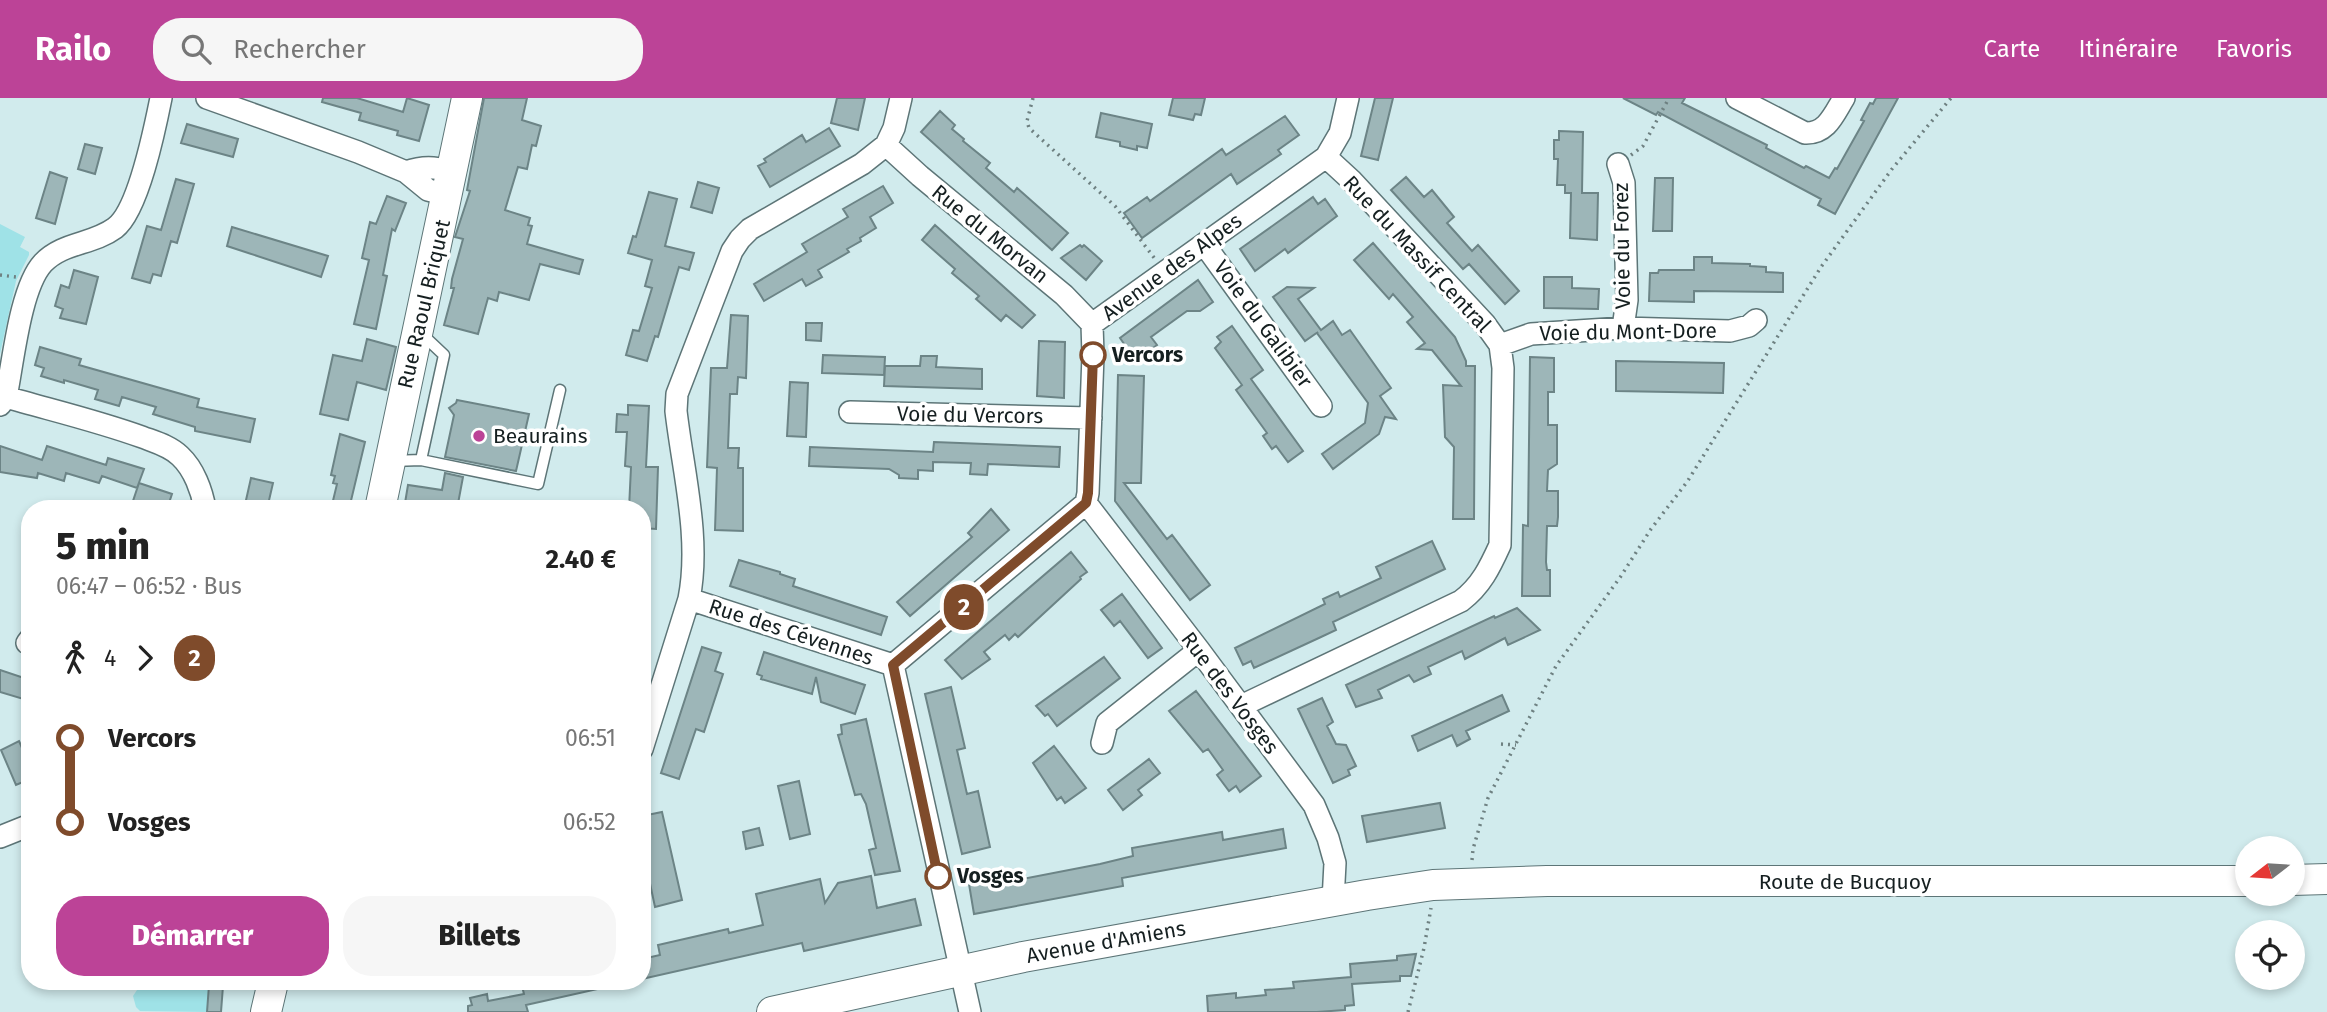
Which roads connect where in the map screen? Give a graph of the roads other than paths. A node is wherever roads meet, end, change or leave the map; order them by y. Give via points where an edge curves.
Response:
1 (162, 98) edge
2 (207, 98) edge
3 (467, 98) edge
4 (901, 98) edge
5 (1348, 98) edge
6 (1737, 98) edge
7 (1844, 98) edge
8 (886, 145) junction
9 (1326, 157) junction
10 (1618, 164) road end
11 (450, 183) junction
12 (1204, 244) junction
13 (1756, 320) dead end
14 (1092, 324) junction
15 (1623, 328) junction
16 (416, 334) junction
17 (1500, 345) junction
18 (560, 390) dead end
19 (3, 401) edge
20 (1321, 406) dead end
21 (850, 412) dead end
22 (1091, 418) junction
23 (421, 460) junction
24 (389, 461) junction
25 (203, 500) edge
26 (382, 500) edge
27 (1086, 503) junction
28 (689, 599) junction
29 (1199, 650) junction
30 (893, 665) junction
31 (1241, 706) junction
32 (651, 720) edge
33 (1102, 743) dead end
34 (21, 829) edge
35 (0, 837) edge
36 (2305, 880) edge
37 (2327, 880) edge
38 (2235, 881) edge
39 (1438, 884) joint
40 (1333, 901) junction
41 (959, 970) junction
42 (271, 990) edge
43 (266, 1012) edge
44 (772, 1012) edge
45 (970, 1012) edge

1 - 19 street via 134,201 124,219 115,229 60,249 32,279
2 - 11 street via 406,172 428,190
3 - 11 main road, Rue Raoul Briquet
4 - 8 street
5 - 9 street, Avenue des Alpes via 1340,133
6 - 7 street via 1805,133 1815,133 1830,122
8 - 14 street, Rue du Morvan via 1064,295
8 - 28 street via 862,164 750,229 732,251 677,394 694,554
9 - 12 street, Avenue des Alpes
9 - 17 street, Rue du Massif Central
10 - 15 street, Voie du Forez via 1624,183 1628,300
11 - 16 main road, Rue Raoul Briquet
12 - 14 street, Avenue des Alpes
12 - 20 street, Voie du Galibier
13 - 15 street, Voie du Mont-Dore via 1730,331
14 - 22 street, Avenue des Alpes
15 - 17 street, Voie du Mont-Dore via 1531,334
16 - 23 lane via 444,355
16 - 24 main road, Rue Raoul Briquet
17 - 31 street, Rue du Massif Central via 1500,545 1475,591
18 - 23 lane via 538,484
19 - 25 street via 125,431 168,447 191,468
21 - 22 street, Voie du Vercors
22 - 27 street, Avenue des Alpes
23 - 24 lane
24 - 26 main road, Rue Raoul Briquet
27 - 29 street, Rue des Vosges
27 - 30 street
28 - 30 street, Rue des Cévennes
28 - 32 street
29 - 31 street, Rue des Vosges
29 - 33 street via 1107,723
30 - 41 street
31 - 40 street, Rue des Vosges via 1314,805 1335,863
34 - 35 street
36 - 37 main road
38 - 39 main road, Route de Bucquoy
39 - 40 main road, Avenue d'Amiens
40 - 41 main road, Avenue d'Amiens
41 - 44 main road, Avenue d'Amiens
41 - 45 street
42 - 43 main road

